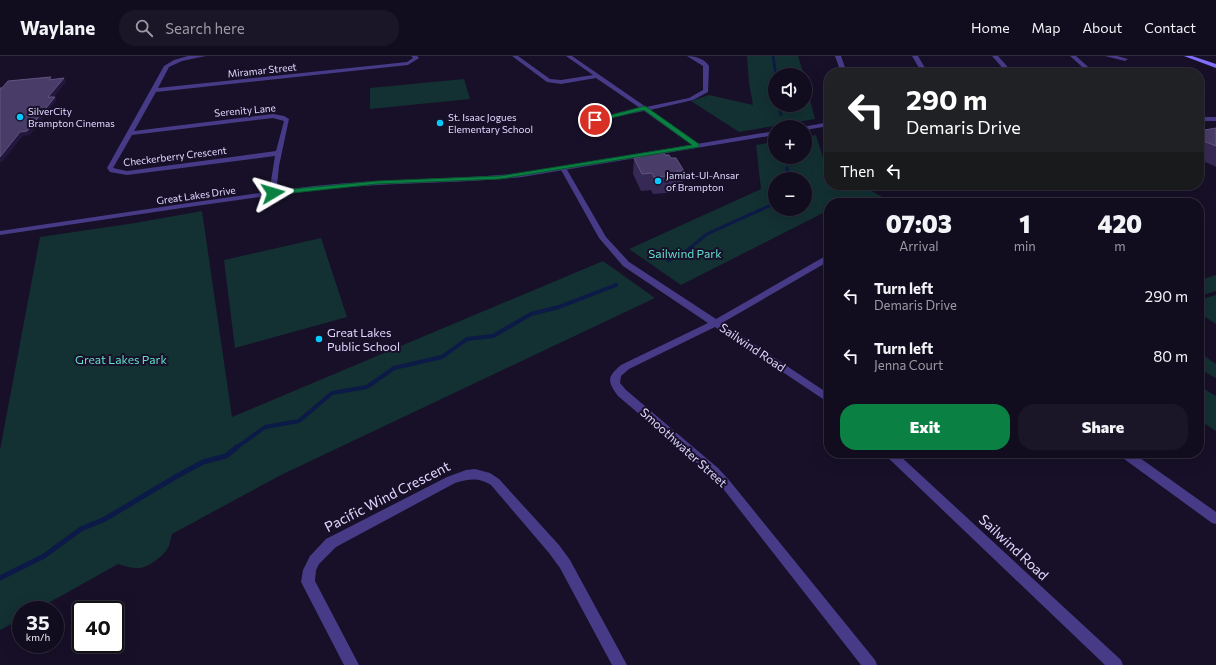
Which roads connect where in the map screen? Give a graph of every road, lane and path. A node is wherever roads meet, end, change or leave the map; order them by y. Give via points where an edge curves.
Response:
1 (203, 56) edge
2 (414, 56) edge
3 (515, 56) edge
4 (569, 56) edge
5 (690, 56) edge
6 (838, 56) edge
7 (915, 56) edge
8 (995, 56) edge
9 (1073, 56) edge
10 (1108, 56) edge
11 (1187, 56) edge
12 (1204, 56) edge
13 (1125, 59) dead end
14 (1216, 60) edge
15 (1216, 66) edge
16 (842, 68) edge
17 (922, 68) edge
18 (1006, 68) edge
19 (1086, 68) edge
20 (597, 76) junction
21 (155, 90) junction
22 (645, 108) junction
23 (1214, 118) edge
24 (1204, 119) edge
25 (595, 120) dead end
26 (824, 125) edge
27 (812, 127) edge
28 (130, 133) junction
29 (768, 133) edge
30 (697, 146) junction
31 (279, 153) junction
32 (563, 168) junction
33 (273, 193) junction
34 (0, 233) edge
35 (824, 260) edge
36 (716, 323) junction
37 (824, 396) edge
38 (894, 458) edge
39 (1131, 458) edge
40 (1216, 519) edge
41 (352, 665) edge
42 (620, 665) edge
43 (870, 665) edge
44 (1116, 665) edge

1 - 21 street, Checkerberry Crescent via 185,58 167,66
2 - 21 street, Miramar Street via 416,58 408,63
3 - 20 street via 549,81 561,82
4 - 20 street
5 - 22 street via 705,64 706,91 697,97
6 - 16 street
7 - 17 street
8 - 18 street
9 - 19 street
10 - 13 street
11 - 15 main road
12 - 14 main road
20 - 22 street
21 - 28 street, Checkerberry Crescent
22 - 25 street
22 - 30 street
23 - 24 street
26 - 27 street
28 - 31 street, Serenity Lane via 282,117 287,120
28 - 31 street, Checkerberry Crescent via 111,164 112,171 127,173
29 - 30 street, Great Lakes Drive
30 - 32 street, Great Lakes Drive
31 - 33 street, Serenity Lane
32 - 33 street, Great Lakes Drive via 500,178 377,182
32 - 36 street, Sailwind Road via 603,238 614,252 626,264
33 - 34 street, Great Lakes Drive
35 - 36 street
36 - 37 street, Sailwind Road
36 - 43 street, Smoothwater Street via 625,367 616,375 615,384 622,393 725,483
38 - 44 street, Sailwind Road
39 - 40 street
41 - 42 street, Pacific Wind Crescent via 308,582 307,575 316,556 331,543 437,487 475,474 486,476 495,482 554,549 575,581

